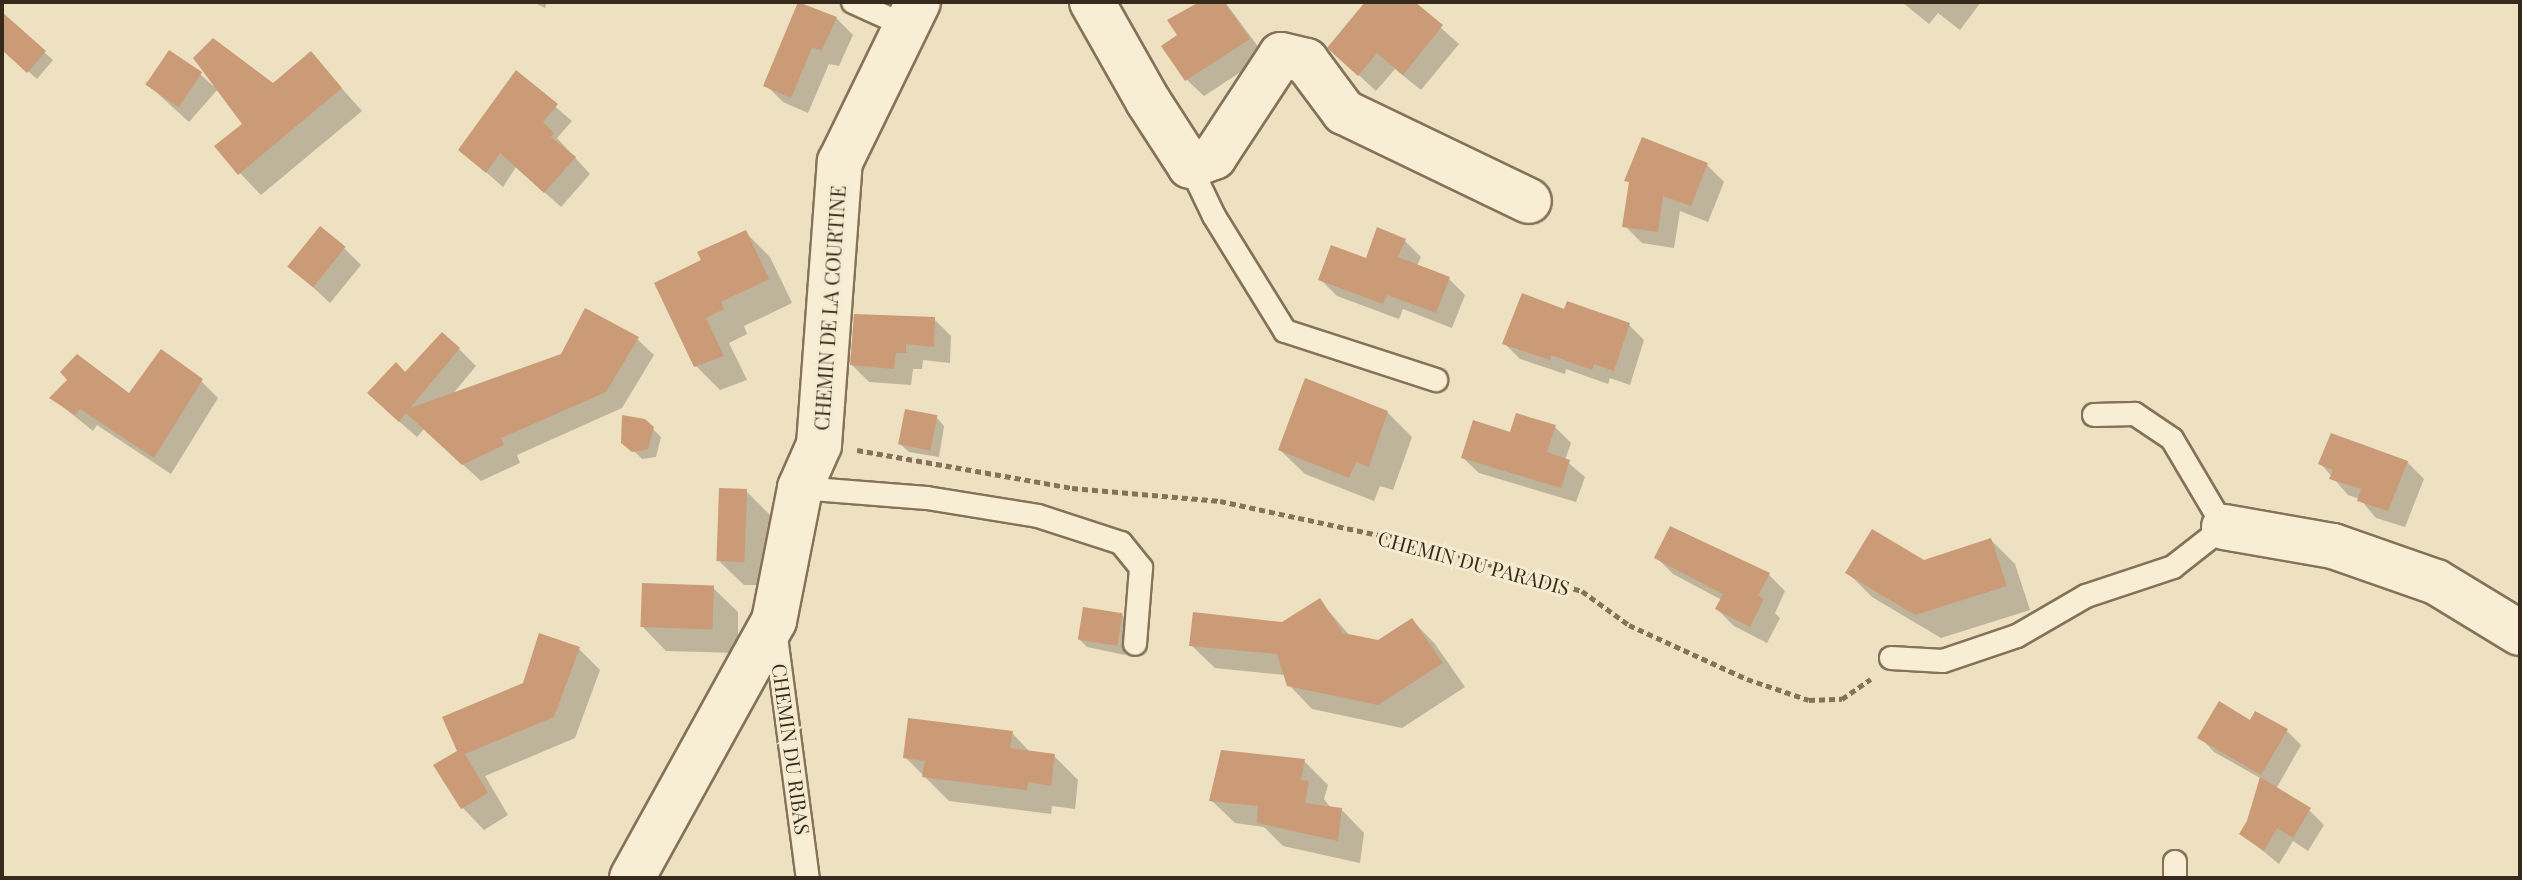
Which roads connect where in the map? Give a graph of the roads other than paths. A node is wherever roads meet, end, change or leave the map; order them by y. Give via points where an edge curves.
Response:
1 (853, 2) edge
2 (1092, 2) edge
3 (912, 14) edge
4 (1190, 166) junction
5 (1529, 201) dead end
6 (1436, 380) dead end
7 (2094, 415) dead end
8 (800, 488) junction
9 (2224, 527) junction
10 (774, 621) junction
11 (2520, 633) edge
12 (1135, 644) dead end
13 (1891, 658) road end
14 (632, 878) edge
15 (808, 878) edge

1 - 3 lane
2 - 4 street
3 - 8 street, CHEMIN DE LA COURTINE via 840,162 819,445
4 - 5 street via 1214,157 1281,55 1306,61 1344,112
4 - 6 lane via 1234,251 1285,331
7 - 9 lane via 2135,414 2172,439
8 - 10 street, CHEMIN DE LA COURTINE
8 - 12 lane via 927,498 1038,516 1121,543 1141,568
9 - 11 street via 2333,546 2436,582
9 - 13 lane via 2173,567 2086,596 2017,636 1943,661
10 - 14 street, CHEMIN DE LA COURTINE
10 - 15 lane, CHEMIN DU RIBAS

